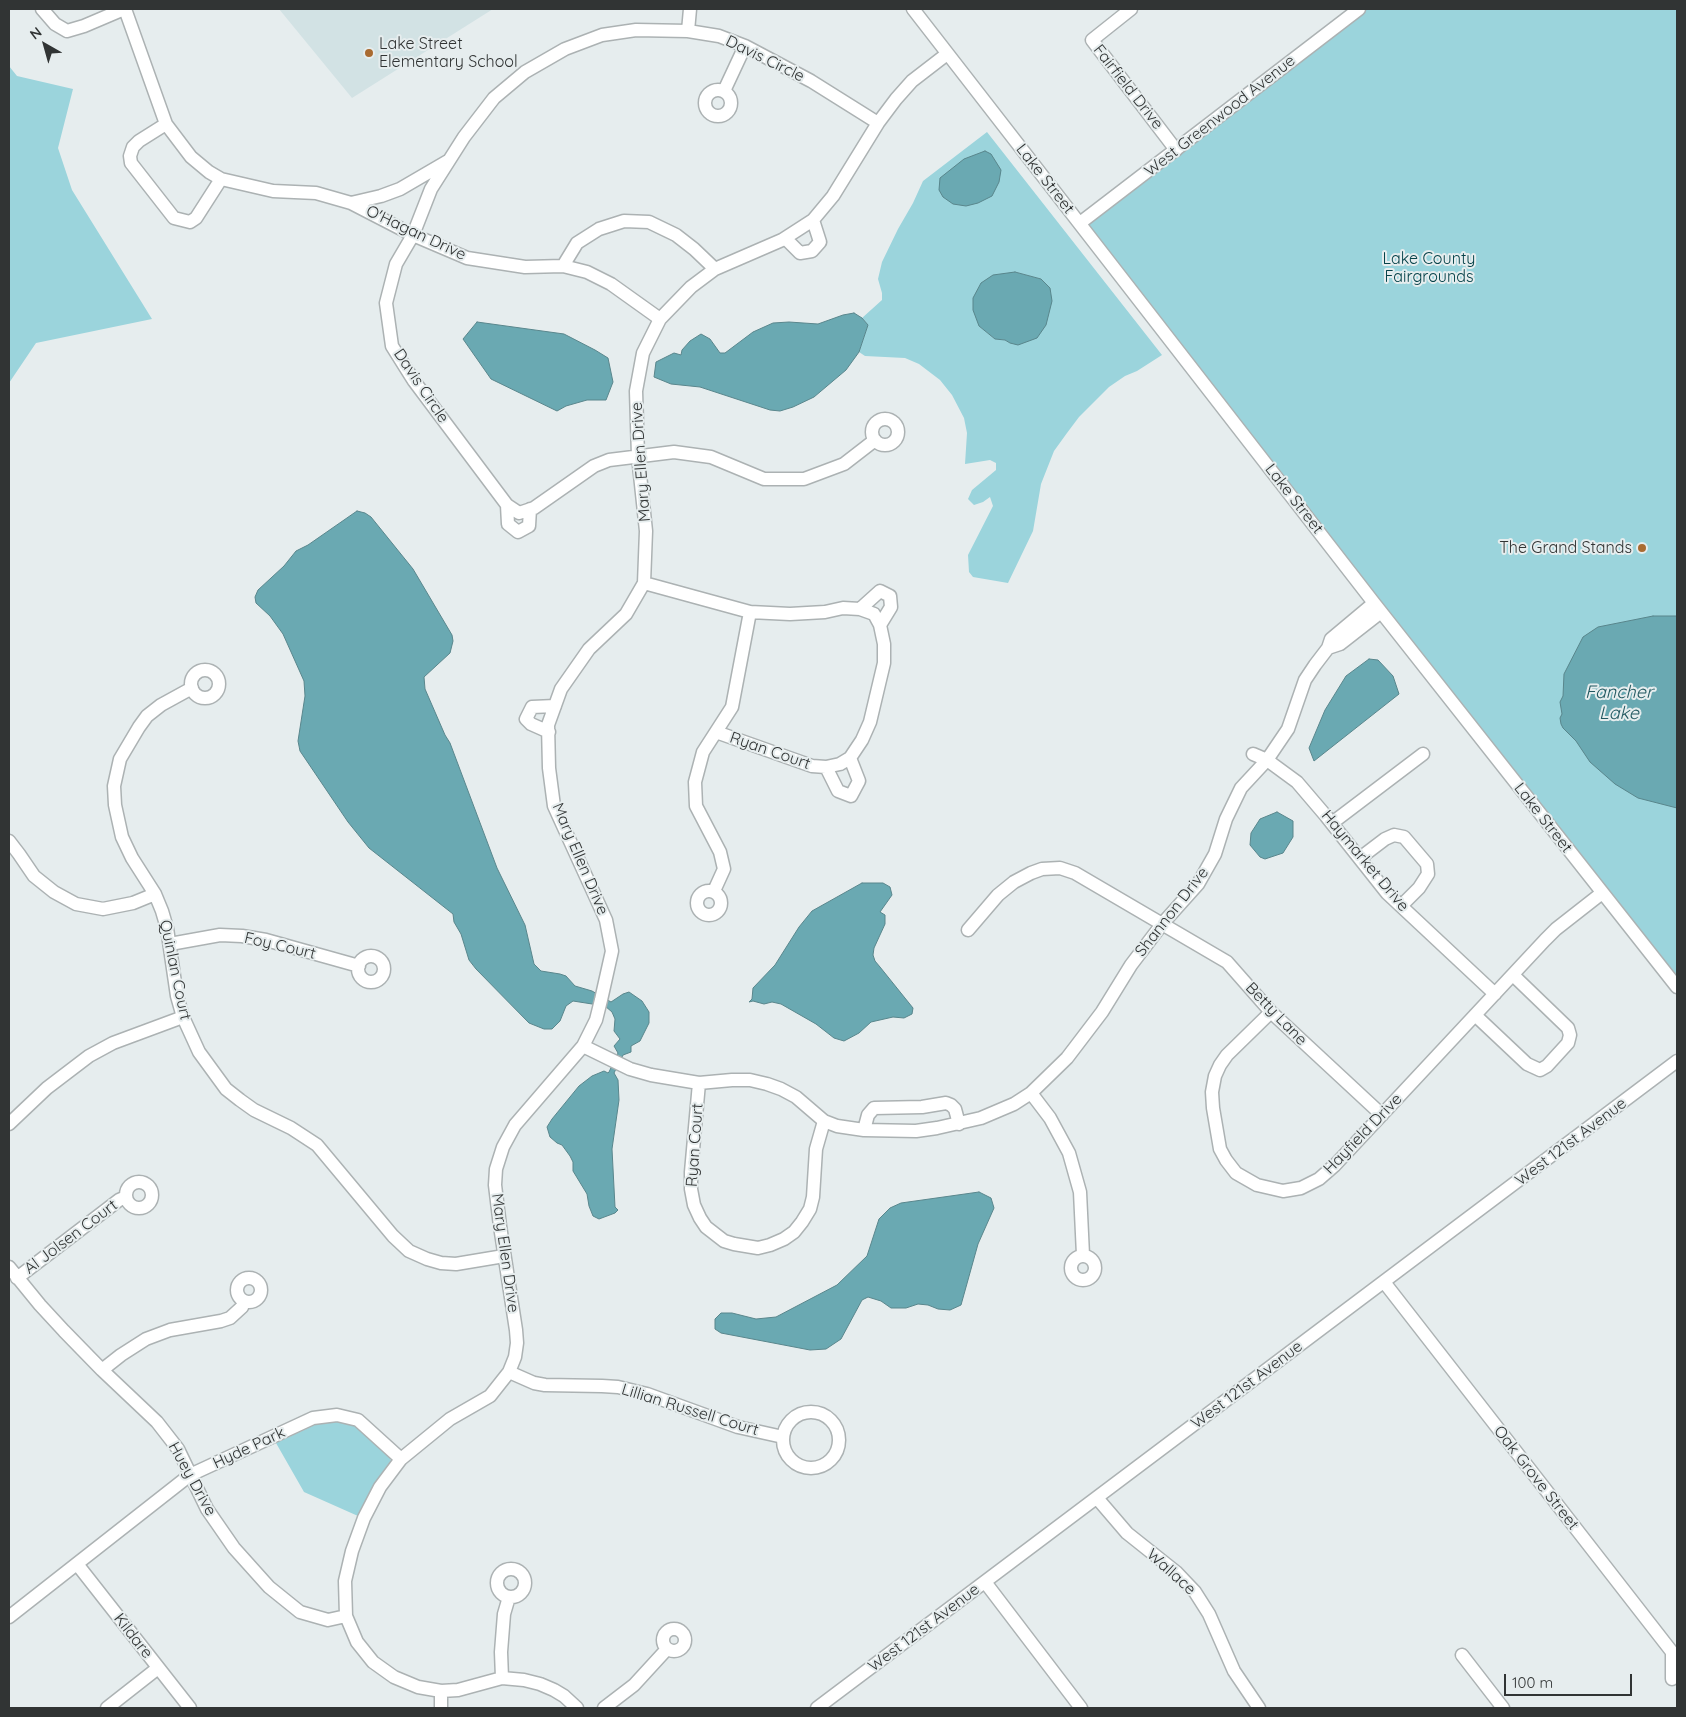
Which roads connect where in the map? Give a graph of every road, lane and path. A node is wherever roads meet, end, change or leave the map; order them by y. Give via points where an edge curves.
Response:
1 (42, 9) edge
2 (125, 9) edge
3 (690, 9) edge
4 (913, 9) edge
5 (1131, 9) edge
6 (1359, 9) edge
7 (688, 31) junction
8 (745, 46) junction
9 (947, 54) junction
10 (724, 91) dead end
11 (878, 123) junction
12 (166, 124) junction
13 (1176, 150) junction
14 (450, 160) junction
15 (221, 179) junction
16 (351, 203) junction
17 (813, 220) junction
18 (1080, 223) junction
19 (413, 234) junction
20 (786, 238) junction
21 (563, 266) junction
22 (715, 269) junction
23 (660, 319) junction
24 (875, 440) dead end
25 (638, 456) junction
26 (507, 505) junction
27 (524, 511) junction
28 (644, 583) junction
29 (1378, 608) junction
30 (860, 610) junction
31 (750, 612) junction
32 (877, 619) junction
33 (192, 688) dead end
34 (555, 706) junction
35 (549, 732) junction
36 (716, 732) junction
37 (1254, 754) dead end
38 (1423, 754) dead end
39 (850, 758) junction
40 (1267, 760) junction
41 (826, 767) junction
42 (1332, 823) junction
43 (9, 842) edge
44 (1360, 858) junction
45 (714, 891) dead end
46 (1602, 893) junction
47 (154, 894) junction
48 (1401, 906) junction
49 (1163, 923) junction
50 (968, 930) dead end
51 (170, 944) junction
52 (359, 966) dead end
53 (1513, 974) junction
54 (1677, 987) edge
55 (1495, 994) junction
56 (1271, 1012) junction
57 (1475, 1015) junction
58 (183, 1017) junction
59 (583, 1046) junction
60 (1677, 1061) edge
61 (699, 1083) junction
62 (1032, 1093) junction
63 (1382, 1115) junction
64 (824, 1121) junction
65 (9, 1124) edge
66 (959, 1124) junction
67 (864, 1130) junction
68 (126, 1197) dead end
69 (1083, 1255) dead end
70 (504, 1256) junction
71 (9, 1267) edge
72 (17, 1278) junction
73 (1384, 1282) junction
74 (244, 1302) dead end
75 (102, 1370) junction
76 (509, 1372) junction
77 (783, 1437) junction
78 (401, 1459) junction
79 (190, 1475) junction
80 (1097, 1498) junction
81 (77, 1564) junction
82 (985, 1582) junction
83 (509, 1597) dead end
84 (346, 1616) junction
85 (9, 1617) edge
86 (667, 1649) dead end
87 (1462, 1655) dead end
88 (158, 1668) junction
89 (502, 1678) junction
90 (1672, 1679) dead end
91 (441, 1691) junction
92 (107, 1708) edge
93 (190, 1708) edge
94 (441, 1708) edge
95 (577, 1708) edge
96 (604, 1708) edge
97 (817, 1708) edge
98 (1081, 1708) edge
99 (1259, 1708) edge
100 (1503, 1708) edge

1 - 2 street, O'Hagan Drive via 55,24 67,31
2 - 12 street, O'Hagan Drive
3 - 7 street
4 - 9 street, Lake Street
5 - 13 street, Fairfield Drive via 1092,40
6 - 13 street, West Greenwood Avenue
7 - 8 street, Davis Circle via 719,36
7 - 14 street, Davis Circle via 636,30 602,35 564,49 525,72 494,98
8 - 10 street
8 - 11 street, Davis Circle via 811,81
9 - 11 street, Mary Ellen Drive via 912,81
9 - 18 street, Lake Street
11 - 17 street, Mary Ellen Drive via 833,196
12 - 15 street, O'Hagan Drive via 191,157
12 - 15 street via 139,141 130,156 131,162 174,218 190,222 196,218
13 - 18 street, West Greenwood Avenue
14 - 16 street, Davis Circle via 400,189
14 - 19 street, Davis Circle via 432,189
15 - 16 street, O'Hagan Drive
16 - 19 street, O'Hagan Drive
17 - 20 street, Mary Ellen Drive
17 - 20 street via 820,242 812,251 800,253
18 - 29 street, Lake Street
19 - 21 street, O'Hagan Drive via 467,258 525,267
19 - 26 street, Davis Circle via 396,264 386,303 392,346 414,381
20 - 22 street, Mary Ellen Drive
21 - 22 street via 577,243 584,238 599,229 632,221 649,222 676,235
21 - 23 street, O'Hagan Drive via 587,272 611,284
22 - 23 street, Mary Ellen Drive via 691,287
23 - 25 street, Mary Ellen Drive via 644,353 636,391
24 - 25 street via 844,464 804,479 764,479 711,457 674,452
25 - 27 street via 608,460 594,466
25 - 28 street, Mary Ellen Drive via 646,531
26 - 27 street, Davis Circle
26 - 27 street via 508,524 518,532 529,526
28 - 31 street
28 - 34 street, Mary Ellen Drive via 626,614 588,649 561,689
29 - 40 street, Shannon Drive via 1340,644 1328,648 1306,680 1288,729
29 - 46 street, Lake Street
30 - 31 street via 843,608 790,614
30 - 32 street
30 - 32 street via 880,591 890,596 891,607
31 - 36 street via 732,707
32 - 39 street via 884,644 884,663 870,722
33 - 47 street, Quinlan Court via 147,716 120,759 114,786 122,837
34 - 35 street, Mary Ellen Drive via 548,725
34 - 35 street via 532,707 526,719
35 - 59 street, Mary Ellen Drive via 554,806 606,920 612,951 596,1020
36 - 41 street, Ryan Court via 812,766
36 - 45 street via 703,752 695,782 696,806 720,852 724,869
37 - 40 street, Haymarket Drive
38 - 42 street
39 - 41 street, Ryan Court
39 - 41 street via 859,780 851,796 838,792
40 - 42 street, Haymarket Drive via 1297,782
40 - 49 street, Shannon Drive via 1241,788 1215,854 1198,884
42 - 44 street, Haymarket Drive
43 - 47 street via 34,876 76,904 103,909 133,903
44 - 48 street, Haymarket Drive
44 - 48 street via 1385,839 1394,835 1404,837 1427,864 1428,874
46 - 53 street, Hayfield Drive via 1556,930
46 - 54 street, Lake Street
47 - 51 street, Quinlan Court
48 - 55 street, Haymarket Drive
49 - 50 street, Betty Lane via 1075,873 1060,868 1042,869 1014,882 998,895
49 - 56 street, Betty Lane via 1228,962
49 - 62 street, Shannon Drive via 1067,1058
51 - 52 street, Foy Court via 242,936
51 - 58 street, Quinlan Court
53 - 55 street, Hayfield Drive
53 - 57 street via 1568,1028 1568,1042 1547,1066 1540,1070 1527,1064
55 - 57 street, Hayfield Drive
56 - 63 street, Betty Lane
56 - 63 street, Hayfield Drive via 1227,1055 1215,1076 1212,1100 1217,1136 1220,1149 1236,1173 1268,1189 1301,1188 1319,1180 1336,1165
57 - 63 street, Hayfield Drive
58 - 65 street via 112,1043 89,1056 47,1088
58 - 70 street, Quinlan Court via 199,1052 226,1089 254,1110 291,1128 317,1146 409,1251 441,1263 456,1264
59 - 61 street, Shannon Drive via 651,1075
59 - 70 street, Mary Ellen Drive via 515,1125 503,1147 495,1185
60 - 73 street, West 121st Avenue
61 - 64 street, Shannon Drive via 750,1080 767,1084 796,1097
61 - 64 street, Ryan Court via 690,1189 706,1228 724,1241 758,1248 789,1235 802,1222 813,1197 816,1149
62 - 66 street, Shannon Drive via 998,1112
62 - 69 street via 1069,1153 1080,1192
64 - 67 street, Shannon Drive
66 - 67 street, Shannon Drive via 916,1130
66 - 67 street via 955,1109 946,1103 874,1108 868,1115
68 - 72 street, Al Jolsen Court
70 - 76 street, Mary Ellen Drive via 517,1343
71 - 72 street, Huey Drive
72 - 75 street, Huey Drive
73 - 80 street, West 121st Avenue
73 - 90 street, Oak Grove Street via 1672,1652
74 - 75 street via 230,1318 170,1330 146,1339
75 - 79 street, Huey Drive via 157,1422 178,1449
76 - 77 street, Lillian Russell Court via 545,1385 610,1387 647,1394 738,1427
76 - 78 street, Mary Ellen Drive via 490,1396 450,1419
77 - 77 street via 787,1454 793,1461 810,1467 827,1462 838,1447 839,1438 832,1421 816,1412 807,1412 791,1420
78 - 79 street, Hyde Park via 358,1420 337,1415 313,1418
78 - 84 street, Mary Ellen Drive via 380,1487 352,1551 345,1580
79 - 81 street, Hyde Park
79 - 84 street, Huey Drive via 207,1510 234,1548 269,1587 300,1612 328,1620
80 - 82 street, West 121st Avenue
80 - 99 street, Wallace via 1127,1532 1195,1592 1209,1614 1234,1671
81 - 85 street, Hyde Park
81 - 88 street, Kildare
82 - 97 street, West 121st Avenue
82 - 98 street
83 - 89 street via 504,1614
84 - 91 street, Mary Ellen Drive via 356,1642 373,1662 394,1677 418,1687
86 - 96 street via 634,1685
87 - 100 street
88 - 92 street
88 - 93 street, Kildare
89 - 91 street, Mary Ellen Drive via 458,1690
89 - 95 street via 540,1684 564,1696
91 - 94 street

